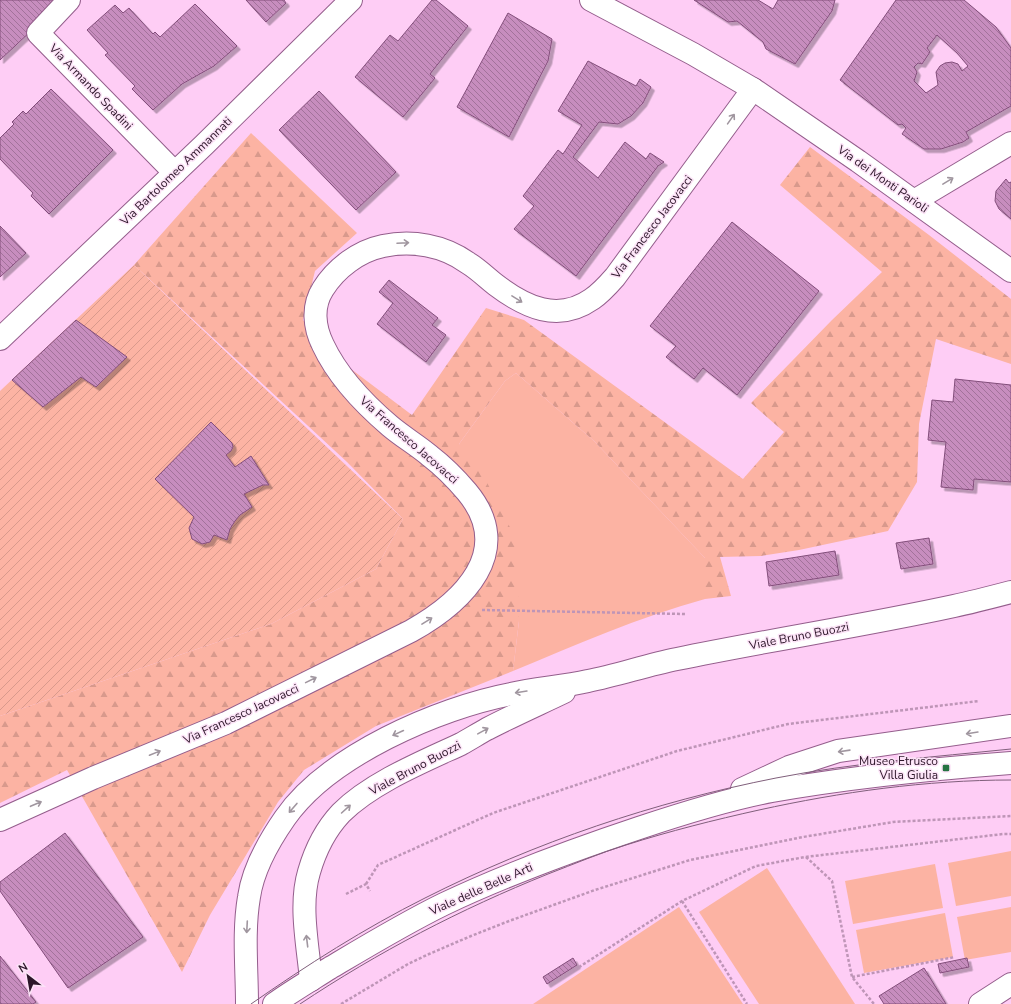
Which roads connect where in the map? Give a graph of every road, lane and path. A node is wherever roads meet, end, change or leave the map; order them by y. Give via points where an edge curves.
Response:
1 (69, 0) edge
2 (351, 0) edge
3 (591, 0) edge
4 (753, 89) junction
5 (1011, 143) edge
6 (175, 173) junction
7 (914, 201) junction
8 (1011, 271) edge
9 (0, 339) edge
10 (1011, 592) edge
11 (476, 610) dead end
12 (685, 614) dead end
13 (587, 682) junction
14 (980, 701) dead end
15 (1011, 726) edge
16 (1011, 763) edge
17 (704, 808) junction
18 (1011, 816) edge
19 (0, 820) edge
20 (1011, 834) edge
21 (805, 857) junction
22 (366, 884) junction
23 (370, 891) dead end
24 (346, 894) dead end
25 (682, 901) junction
26 (955, 957) dead end
27 (406, 960) dead end
28 (408, 964) junction
29 (852, 977) junction
30 (562, 978) dead end
31 (311, 980) junction
32 (1011, 984) edge
33 (247, 1004) edge
34 (274, 1004) edge
35 (341, 1004) edge
36 (747, 1004) edge
37 (874, 1004) edge
38 (980, 1004) edge

1 - 6 street, Via Armando Spadini via 38,33
2 - 6 street, Via Bartolomeo Ammannati
3 - 4 street, Via dei Monti Parioli
4 - 7 street, Via dei Monti Parioli
19 -> 4 street, Via Francesco Jacovacci via 92,778 219,726 411,631 450,604 468,586 481,566 486,534 484,521 474,502 460,485 431,457 391,427 355,392 335,366 319,337 316,324 318,299 324,288 356,257 376,248 419,243 457,256 497,286 531,307 548,311 581,305 592,299 615,277
7 -> 5 street
6 - 9 street, Via Bartolomeo Ammannati
7 - 8 street, Via dei Monti Parioli
10 - 13 street, Viale Bruno Buozzi via 953,606 676,659
11 - 12 path
31 -> 13 street, Viale Bruno Buozzi via 305,916 307,882 321,842 340,814 395,776
13 -> 33 street, Viale Bruno Buozzi via 510,694 438,716 387,738 358,754 312,787 277,829 253,880 246,930
14 - 22 path via 788,724 677,751 492,813 378,865
15 -> 17 street, Viale delle Belle Arti via 838,751 784,769
16 - 17 street, Viale delle Belle Arti via 830,782 770,791
17 - 31 street, Viale delle Belle Arti via 594,843 461,896 403,925
18 - 28 path via 893,822 690,860 509,921
20 - 21 path
21 - 25 path via 756,866
21 - 29 path via 832,881
22 - 23 path
22 - 24 path
25 - 30 path
25 - 36 path
26 - 29 path
27 - 28 path
28 - 35 path
29 - 37 path
31 - 34 street, Viale delle Belle Arti
32 - 38 street

